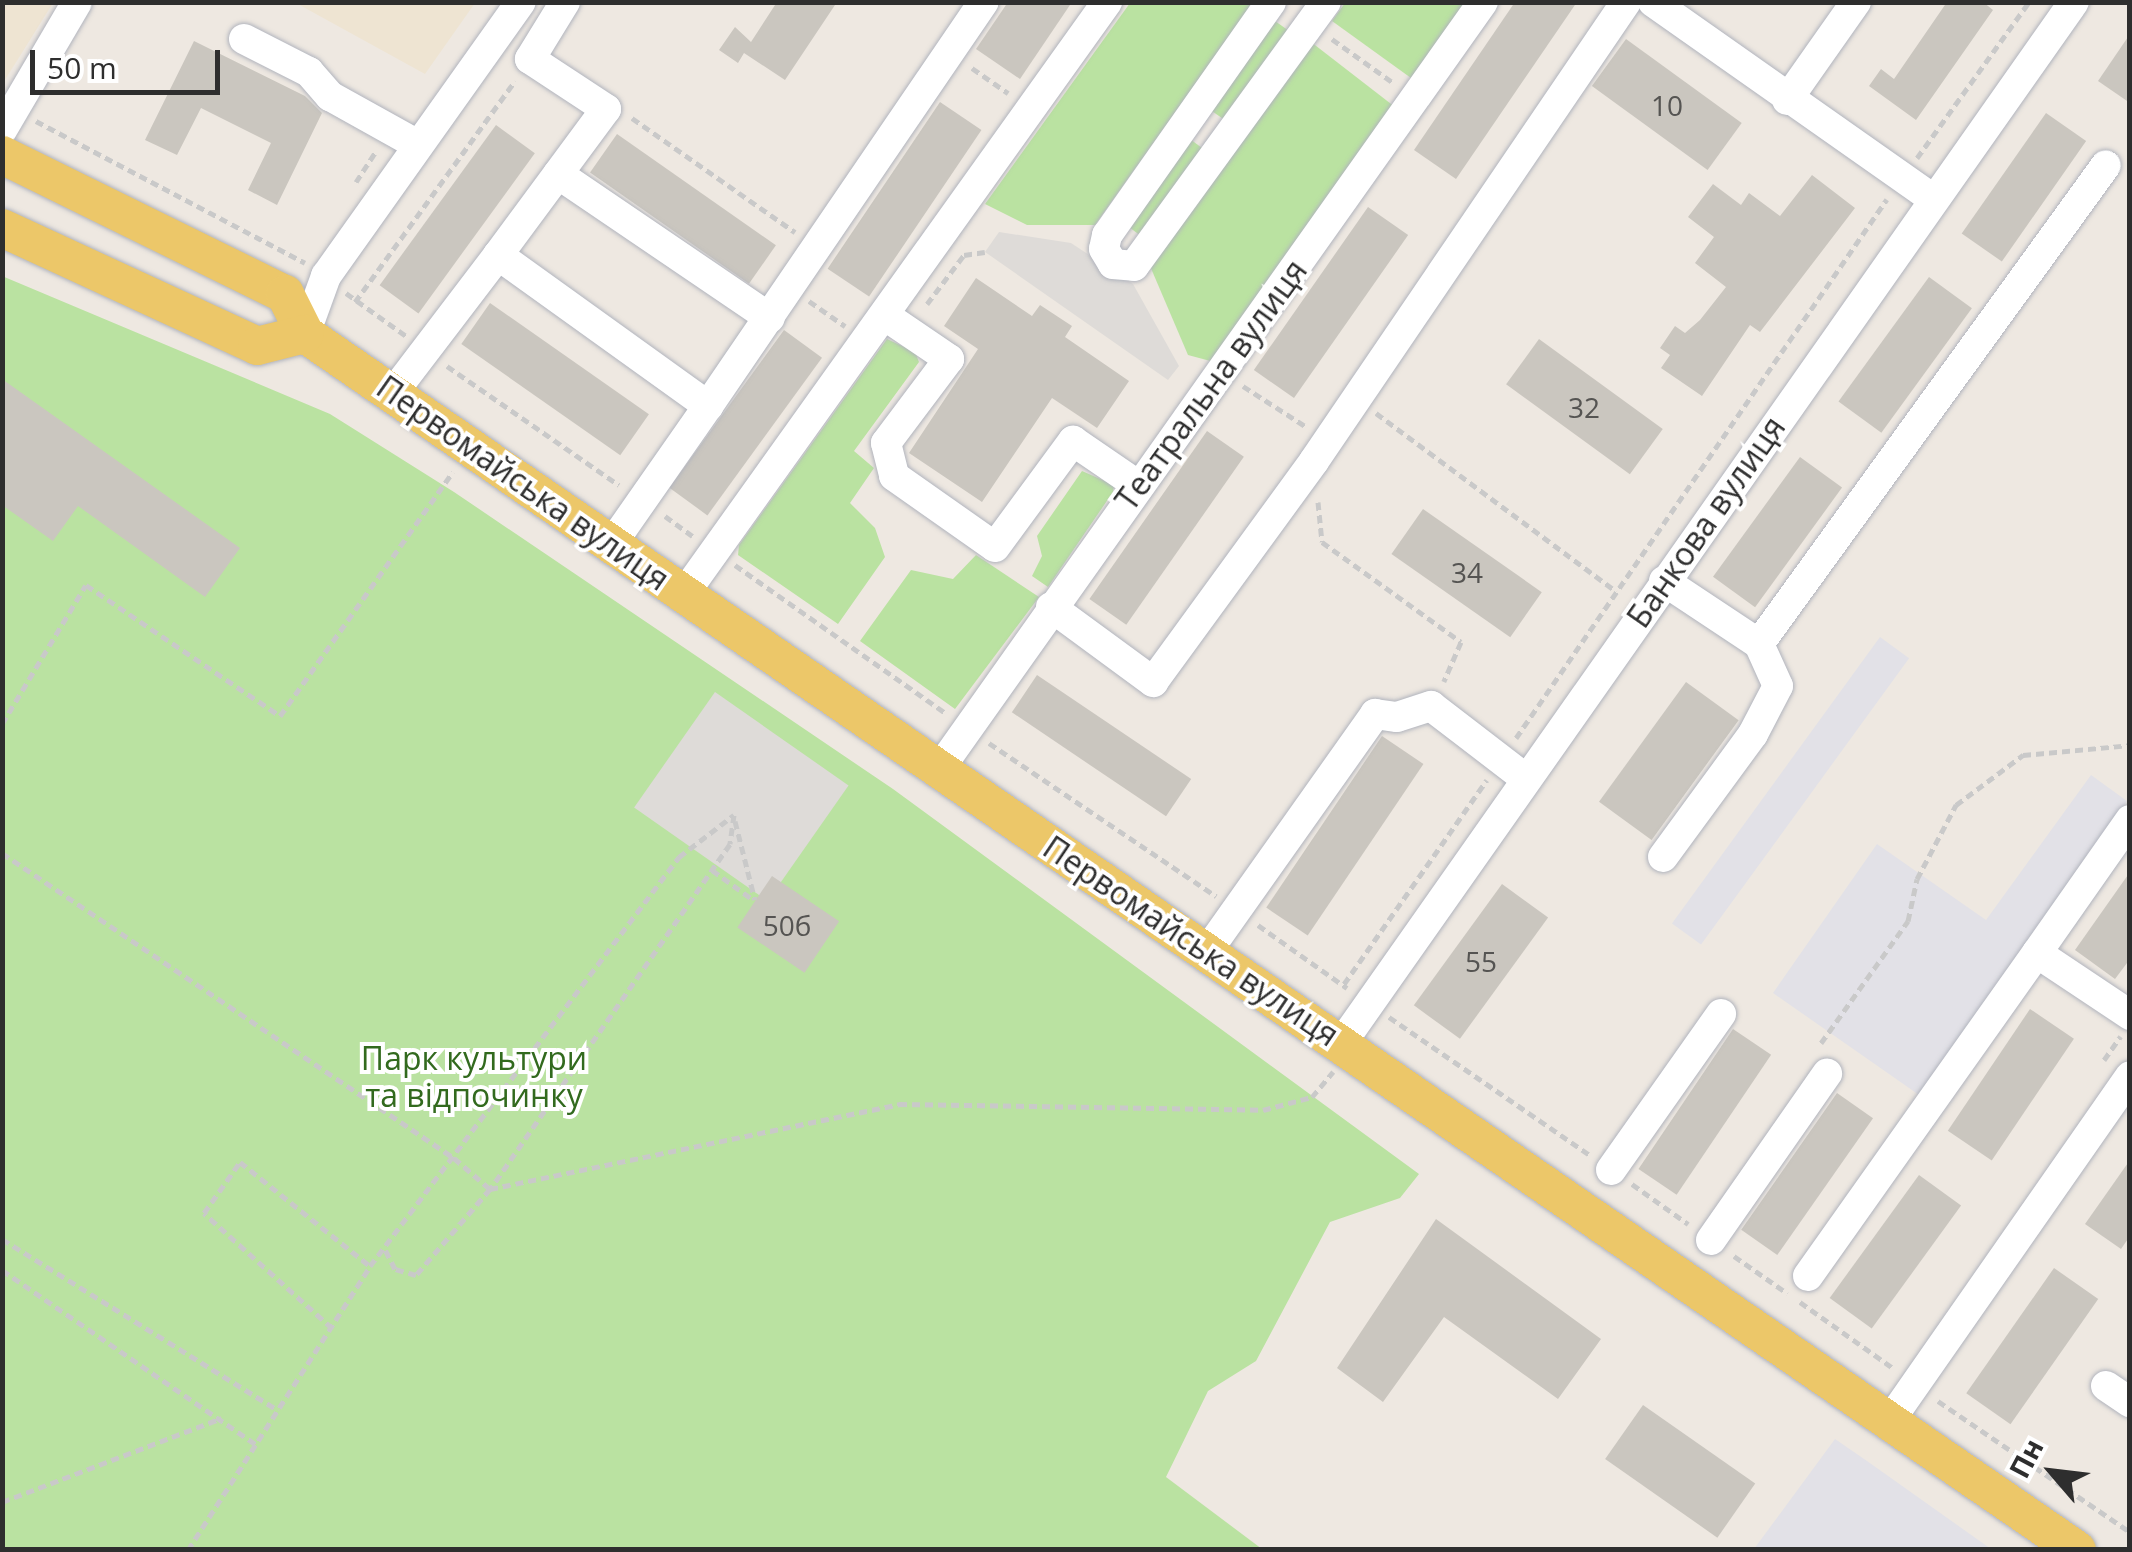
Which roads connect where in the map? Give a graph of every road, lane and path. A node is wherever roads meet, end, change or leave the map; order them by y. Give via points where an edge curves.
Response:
1 (77, 2) edge
2 (521, 2) edge
3 (564, 2) edge
4 (984, 2) edge
5 (1107, 2) edge
6 (1271, 2) edge
7 (1482, 2) edge
8 (1626, 2) edge
9 (1652, 2) edge
10 (1856, 2) edge
11 (2029, 2) edge
12 (2074, 2) edge
13 (1318, 13) edge
14 (244, 39) dead end
15 (949, 53) junction
16 (530, 60) junction
17 (1414, 98) junction
18 (1787, 100) junction
19 (1032, 108) junction
20 (606, 109) junction
21 (2, 130) edge
22 (418, 145) junction
23 (2, 155) edge
24 (2106, 165) dead end
25 (558, 174) junction
26 (1902, 179) junction
27 (1933, 199) junction
28 (2, 228) edge
29 (818, 248) junction
30 (498, 255) junction
31 (790, 287) junction
32 (356, 302) dead end
33 (770, 318) junction
34 (877, 330) junction
35 (305, 334) junction
36 (1222, 372) junction
37 (394, 393) junction
38 (1354, 397) junction
39 (708, 406) junction
40 (472, 445) junction
41 (1314, 461) junction
42 (1139, 486) junction
43 (613, 542) junction
44 (1664, 580) junction
45 (1617, 592) junction
46 (684, 594) junction
47 (1051, 607) junction
48 (1643, 611) junction
49 (1759, 644) junction
50 (1431, 706) junction
51 (2, 724) edge
52 (2130, 744) edge
53 (940, 768) junction
54 (1513, 769) junction
55 (734, 817) junction
56 (2130, 820) edge
57 (2, 853) edge
58 (1664, 857) dead end
59 (712, 870) junction
60 (1206, 953) junction
61 (2037, 953) junction
62 (1343, 985) dead end
63 (1721, 1014) dead end
64 (2130, 1014) edge
65 (1821, 1042) dead end
66 (1346, 1047) junction
67 (1827, 1074) dead end
68 (2130, 1076) edge
69 (454, 1158) junction
70 (1611, 1170) dead end
71 (490, 1189) junction
72 (2, 1239) edge
73 (1711, 1240) dead end
74 (384, 1247) junction
75 (370, 1266) junction
76 (2, 1270) edge
77 (1808, 1276) dead end
78 (332, 1328) junction
79 (1916, 1386) junction
80 (278, 1410) junction
81 (222, 1418) junction
82 (1891, 1419) junction
83 (256, 1445) junction
84 (2, 1502) edge
85 (2130, 1532) edge
86 (188, 1550) edge
87 (2077, 1550) edge

1 - 21 street
2 - 22 street
3 - 16 street
4 - 15 street
5 - 19 street
6 - 13 street via 1108,234 1104,249 1113,264 1134,266
7 - 17 street, Театральна вулиця
8 - 38 street
9 - 18 street
10 - 18 street
11 - 26 path
12 - 27 street, Банкова вулиця
13 - 17 path
14 - 22 street via 309,72 330,96
15 - 19 path
15 - 29 street
16 - 20 street
16 - 32 path
17 - 36 street, Театральна вулиця
18 - 26 street
19 - 34 street
20 - 25 street
20 - 29 path via 630,117
22 - 35 street via 326,276
23 - 35 main road, Первомайська вулиця via 285,294
24 - 49 street
25 - 30 street
25 - 33 street
26 - 27 street
26 - 45 path
27 - 44 street, Банкова вулиця
28 - 35 main road via 257,346
29 - 31 street
30 - 37 street
30 - 39 street
31 - 33 street
31 - 34 path
33 - 39 street
34 - 42 street via 949,358 886,442 894,476 995,548 1072,440
34 - 46 street
35 - 37 main road, Первомайська вулиця
36 - 41 path via 1314,432
36 - 42 street, Театральна вулиця
37 - 40 main road, Первомайська вулиця
38 - 41 street
38 - 45 path
39 - 43 street
40 - 43 main road, Первомайська вулиця
40 - 51 path via 280,716 86,586
41 - 47 street via 1153,682
41 - 50 path via 1322,542 1461,642
42 - 47 street, Театральна вулиця
43 - 46 main road, Первомайська вулиця
44 - 48 street, Банкова вулиця
44 - 49 street
45 - 48 path
45 - 54 path
46 - 53 main road, Первомайська вулиця
47 - 53 street, Театральна вулиця
48 - 54 street, Банкова вулиця
49 - 58 street via 1778,686 1768,710
50 - 54 street
50 - 60 street via 1397,718 1375,714
52 - 65 path via 2022,755 1956,805 1917,879 1908,921
53 - 60 main road, Первомайська вулиця
54 - 62 path
54 - 66 street, Банкова вулиця
55 - 59 path via 730,844
55 - 59 path via 755,900
55 - 69 path via 680,857
56 - 61 street
57 - 69 path
59 - 71 path
60 - 66 main road, Первомайська вулиця
61 - 64 street
61 - 77 street
63 - 70 street
66 - 71 path via 1312,1097 1263,1110 899,1104
66 - 82 main road, Первомайська вулиця
67 - 73 street
68 - 79 street
69 - 71 path
69 - 74 path
71 - 74 path via 416,1275 395,1270
72 - 80 path
74 - 75 path
75 - 78 path
75 - 78 path via 240,1162 204,1213
76 - 81 path
78 - 80 path
79 - 82 street
79 - 85 path
80 - 83 path
81 - 83 path
81 - 84 path
82 - 87 main road, Первомайська вулиця
83 - 86 path

